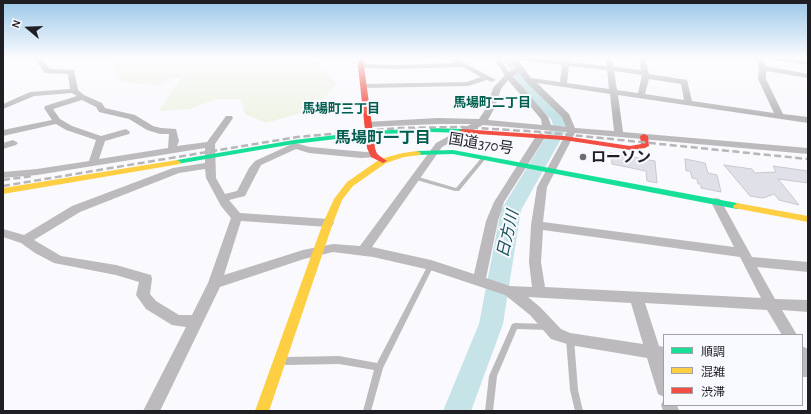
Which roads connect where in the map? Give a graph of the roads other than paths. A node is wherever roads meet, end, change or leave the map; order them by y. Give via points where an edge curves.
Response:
1 (72, 77) edge
2 (363, 77) edge
3 (507, 77) edge
4 (511, 77) edge
5 (526, 77) edge
6 (564, 77) edge
7 (612, 77) edge
8 (646, 77) edge
9 (659, 77) edge
10 (762, 77) edge
11 (486, 78) joint
12 (529, 80) junction
13 (502, 82) junction
14 (563, 84) junction
15 (364, 86) junction
16 (74, 91) junction
17 (613, 92) junction
18 (642, 96) junction
19 (83, 97) junction
20 (688, 102) junction
21 (3, 107) edge
22 (780, 116) junction
23 (230, 118) dead end
24 (808, 120) edge
25 (57, 121) junction
26 (482, 122) junction
27 (569, 128) junction
28 (369, 129) junction
29 (466, 131) junction
30 (547, 131) junction
31 (126, 132) dead end
32 (3, 133) edge
33 (619, 133) junction
34 (644, 136) junction
35 (566, 138) junction
36 (101, 139) junction
37 (13, 143) dead end
38 (210, 144) junction
39 (294, 144) junction
40 (3, 146) edge
41 (172, 150) junction
42 (434, 151) junction
43 (808, 151) edge
44 (374, 155) junction
45 (485, 157) junction
46 (210, 161) junction
47 (383, 161) junction
48 (93, 163) junction
49 (526, 165) junction
50 (548, 169) junction
51 (3, 175) edge
52 (415, 178) junction
53 (3, 190) edge
54 (222, 198) junction
55 (716, 202) junction
56 (237, 217) junction
57 (808, 219) edge
58 (328, 223) junction
59 (537, 225) junction
60 (3, 233) edge
61 (25, 240) junction
62 (363, 251) junction
63 (319, 252) junction
64 (745, 257) junction
65 (431, 264) junction
66 (808, 267) edge
67 (479, 282) junction
68 (215, 283) junction
69 (510, 291) junction
70 (539, 292) junction
71 (637, 299) junction
72 (771, 304) junction
73 (808, 306) edge
74 (196, 321) junction
75 (550, 328) junction
76 (789, 334) edge
77 (570, 339) junction
78 (658, 353) edge
79 (280, 361) junction
80 (379, 366) junction
81 (663, 383) edge
82 (151, 411) edge
83 (262, 411) edge
84 (367, 411) edge
85 (489, 411) edge
86 (579, 411) edge

1 - 16 street
2 - 15 main road
3 - 13 street
4 - 30 street via 545,119
5 - 12 street
6 - 14 street
7 - 17 street
8 - 18 street
9 - 20 street via 684,82
10 - 22 street
11 - 13 street
11 - 15 street via 468,84
12 - 14 street
12 - 27 street via 566,116
13 - 26 street
14 - 17 street
15 - 28 main road
16 - 19 street
16 - 21 street via 34,94
17 - 18 street
17 - 33 street
18 - 20 street
19 - 25 street via 48,108
19 - 41 street via 99,105 102,110 132,117 160,131 173,131
20 - 22 street
22 - 24 street
23 - 38 street
25 - 32 street
25 - 36 street
26 - 28 street via 445,121
26 - 29 street
26 - 30 street
27 - 30 street
27 - 33 street
27 - 35 street
28 - 29 main road
28 - 39 main road
28 - 44 main road
29 - 30 main road
29 - 42 street via 439,145
30 - 35 main road
30 - 49 street
31 - 36 street
33 - 34 street
34 - 35 main road via 645,146 639,148
34 - 43 street
35 - 50 street
36 - 48 street
37 - 40 street
38 - 41 street
38 - 46 street
39 - 44 street via 309,150
39 - 46 main road
39 - 54 street via 258,163 241,194
41 - 48 street
42 - 45 main road, 国道370号
42 - 47 main road, 国道370号 via 403,155
42 - 52 street
44 - 47 main road
45 - 49 main road, 国道370号
45 - 52 lane via 457,190
46 - 53 main road
46 - 54 street via 211,178
46 - 61 street via 177,170 76,209
47 - 58 main road, 国道370号 via 350,184 338,199
48 - 51 street
49 - 50 main road, 国道370号
49 - 67 street via 498,202
50 - 55 main road, 国道370号
50 - 59 street via 542,187
52 - 62 street
54 - 56 street
55 - 57 main road, 国道370号
55 - 64 street
56 - 58 street
56 - 68 street
58 - 63 main road, 国道370号
59 - 64 street
59 - 70 street via 535,262
60 - 61 street
61 - 74 street via 58,260 116,270 146,279 143,295 151,305 177,321
62 - 63 street via 333,248
62 - 65 street
63 - 68 street
63 - 79 main road, 国道370号
64 - 66 street
64 - 72 street
65 - 67 street
65 - 80 lane
67 - 69 street
68 - 74 street
69 - 70 street
69 - 75 street via 535,311
70 - 71 street
71 - 72 street
71 - 78 street
72 - 73 street
72 - 76 street
74 - 82 street
75 - 77 street via 556,334
75 - 85 lane via 515,326 493,376
77 - 78 street
77 - 86 lane via 574,390
78 - 81 street
79 - 80 lane via 339,360
79 - 83 main road, 国道370号
80 - 84 lane

